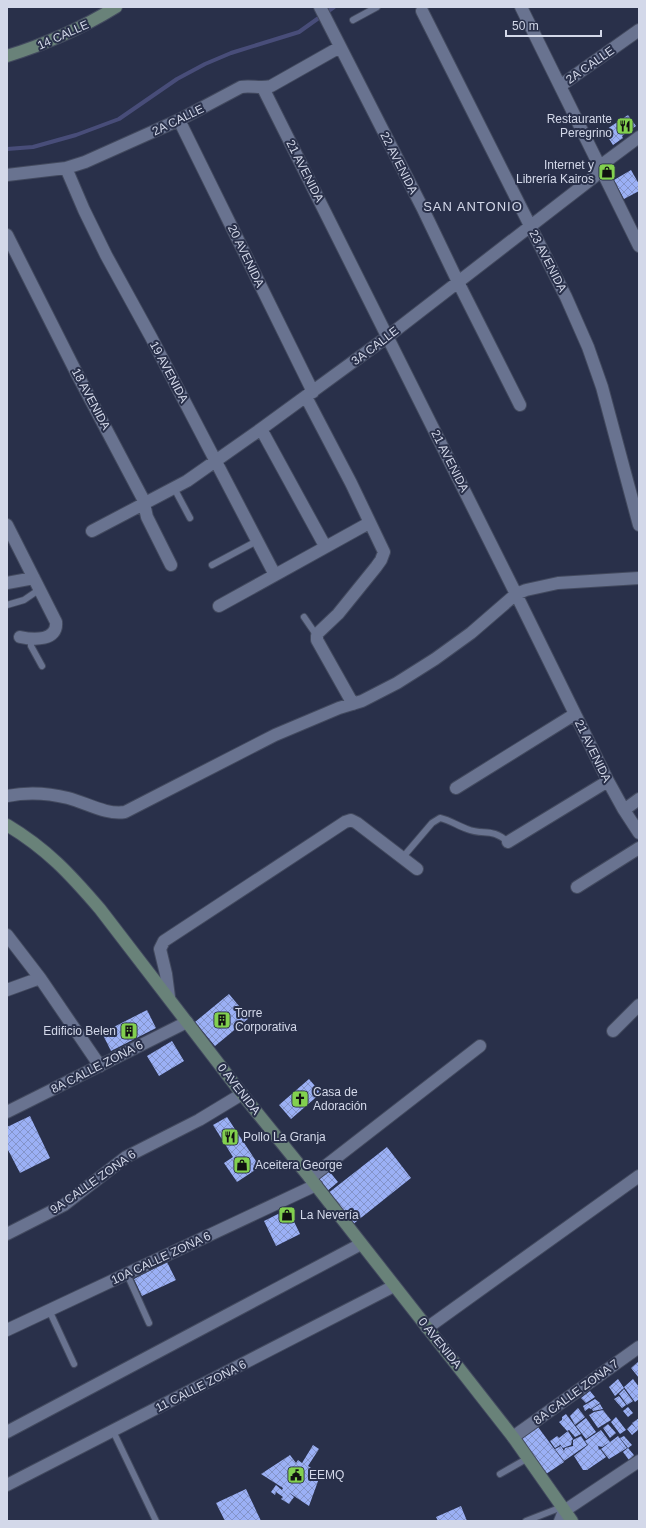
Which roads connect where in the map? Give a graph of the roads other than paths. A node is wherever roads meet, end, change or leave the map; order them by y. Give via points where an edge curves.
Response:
1 (116, 7) edge
2 (320, 7) edge
3 (377, 7) edge
4 (521, 7) edge
5 (422, 11) dead end
6 (353, 20) dead end
7 (639, 30) edge
8 (338, 42) junction
9 (7, 56) edge
10 (560, 86) junction
11 (263, 88) junction
12 (179, 120) junction
13 (639, 137) edge
14 (600, 166) junction
15 (66, 168) junction
16 (7, 175) edge
17 (530, 227) junction
18 (7, 235) edge
19 (639, 246) edge
20 (458, 282) junction
21 (388, 337) junction
22 (310, 395) junction
23 (520, 405) dead end
24 (261, 429) junction
25 (215, 460) junction
26 (174, 488) junction
27 (144, 503) junction
28 (190, 518) dead end
29 (369, 523) junction
30 (7, 525) edge
31 (639, 525) edge
32 (92, 531) dead end
33 (257, 541) junction
34 (325, 546) junction
35 (171, 564) dead end
36 (212, 565) dead end
37 (275, 576) junction
38 (639, 578) edge
39 (7, 583) edge
40 (37, 584) junction
41 (516, 594) junction
42 (7, 605) edge
43 (219, 606) dead end
44 (304, 617) dead end
45 (317, 636) junction
46 (20, 637) dead end
47 (34, 639) junction
48 (42, 666) dead end
49 (353, 704) junction
50 (575, 714) junction
51 (608, 781) junction
52 (456, 788) dead end
53 (7, 796) edge
54 (639, 799) edge
55 (624, 810) junction
56 (7, 825) edge
57 (639, 833) edge
58 (508, 842) joint
59 (639, 848) edge
60 (402, 857) junction
61 (418, 869) dead end
62 (577, 887) dead end
63 (7, 935) edge
64 (40, 978) junction
65 (7, 990) edge
66 (169, 997) junction
67 (639, 1005) edge
68 (187, 1022) junction
69 (613, 1031) dead end
70 (480, 1046) dead end
71 (100, 1066) junction
72 (242, 1094) junction
73 (7, 1112) edge
74 (639, 1176) edge
75 (313, 1181) junction
76 (7, 1234) edge
77 (361, 1244) junction
78 (127, 1274) junction
79 (394, 1286) junction
80 (49, 1310) junction
81 (149, 1323) dead end
82 (428, 1328) junction
83 (7, 1330) edge
84 (639, 1348) edge
85 (74, 1364) dead end
86 (113, 1431) junction
87 (7, 1432) edge
88 (513, 1437) junction
89 (528, 1458) junction
90 (639, 1461) edge
91 (500, 1474) dead end
92 (7, 1485) edge
93 (562, 1513) edge
94 (156, 1521) edge
95 (526, 1521) edge
96 (572, 1521) edge

1 - 9 street, 14 CALLE via 65,35
2 - 8 street, 22 AVENIDA
3 - 6 lane
4 - 10 street
5 - 17 street, 23 AVENIDA
7 - 10 street, 2A CALLE
8 - 11 street, 2A CALLE via 271,86
8 - 20 street, 22 AVENIDA
10 - 14 street
11 - 12 street, 2A CALLE via 241,87
11 - 21 street, 21 AVENIDA
12 - 15 street, 2A CALLE
12 - 22 street, 20 AVENIDA
13 - 14 street, 3A CALLE
14 - 17 street, 3A CALLE via 589,182
14 - 19 street
15 - 16 street, 2A CALLE
15 - 25 street, 19 AVENIDA via 106,255
17 - 20 street, 3A CALLE
17 - 31 street, 23 AVENIDA via 566,296 588,347 602,387
18 - 27 street, 18 AVENIDA
20 - 21 street, 3A CALLE
20 - 23 street, 22 AVENIDA
21 - 22 street, 3A CALLE
21 - 41 street, 21 AVENIDA
22 - 24 street, 3A CALLE
22 - 29 street, 20 AVENIDA
24 - 25 street, 3A CALLE
24 - 34 street
25 - 26 street, 3A CALLE
25 - 33 street, 19 AVENIDA
26 - 27 street, 3A CALLE
26 - 28 lane
27 - 32 street, 3A CALLE
27 - 35 street, 18 AVENIDA via 147,517
29 - 34 street
29 - 45 street, 20 AVENIDA via 382,547 383,555 343,608
30 - 40 street
33 - 36 lane
33 - 37 street, 19 AVENIDA
34 - 37 street
37 - 43 street
38 - 41 street via 558,583
39 - 40 street
40 - 42 lane via 24,600
40 - 47 street via 55,616 57,627 50,636
41 - 49 street via 471,633 435,659 397,683
41 - 50 street, 21 AVENIDA
44 - 45 lane
45 - 49 street
46 - 47 street
47 - 48 lane via 31,645
49 - 53 street via 275,735 125,812 107,811 67,798 46,795 24,793
50 - 51 street, 21 AVENIDA
50 - 52 street
51 - 55 street, 21 AVENIDA
51 - 58 street
54 - 55 street
55 - 57 street, 21 AVENIDA
56 - 66 street, 0 AVENIDA via 43,849 77,882
58 - 60 lane via 494,833 474,831 440,818 432,823
59 - 62 street
60 - 61 street
60 - 66 street via 352,820 345,822 164,941 160,948
63 - 64 street
64 - 65 street
64 - 71 street
66 - 68 street, 0 AVENIDA
67 - 69 street
68 - 71 street, 8A CALLE ZONA 6
68 - 72 street, 0 AVENIDA
70 - 75 street, 10A CALLE ZONA 6
71 - 73 street, 8A CALLE ZONA 6
72 - 75 street, 0 AVENIDA
72 - 76 street, 9A CALLE ZONA 6 via 199,1120 126,1157 64,1205
74 - 82 street
75 - 77 street, 0 AVENIDA
75 - 78 street, 10A CALLE ZONA 6
77 - 79 street, 0 AVENIDA
77 - 87 street
78 - 80 street, 10A CALLE ZONA 6
78 - 81 lane
79 - 82 street, 0 AVENIDA
79 - 86 street, 11 CALLE ZONA 6
80 - 83 street, 10A CALLE ZONA 6
80 - 85 lane
82 - 88 street, 0 AVENIDA
84 - 88 street, 8A CALLE ZONA 7
86 - 92 street, 11 CALLE ZONA 6
86 - 94 lane
88 - 89 street, 0 AVENIDA
89 - 91 lane
89 - 93 street, 0 AVENIDA
90 - 93 street
93 - 95 lane
93 - 96 street, 0 AVENIDA

